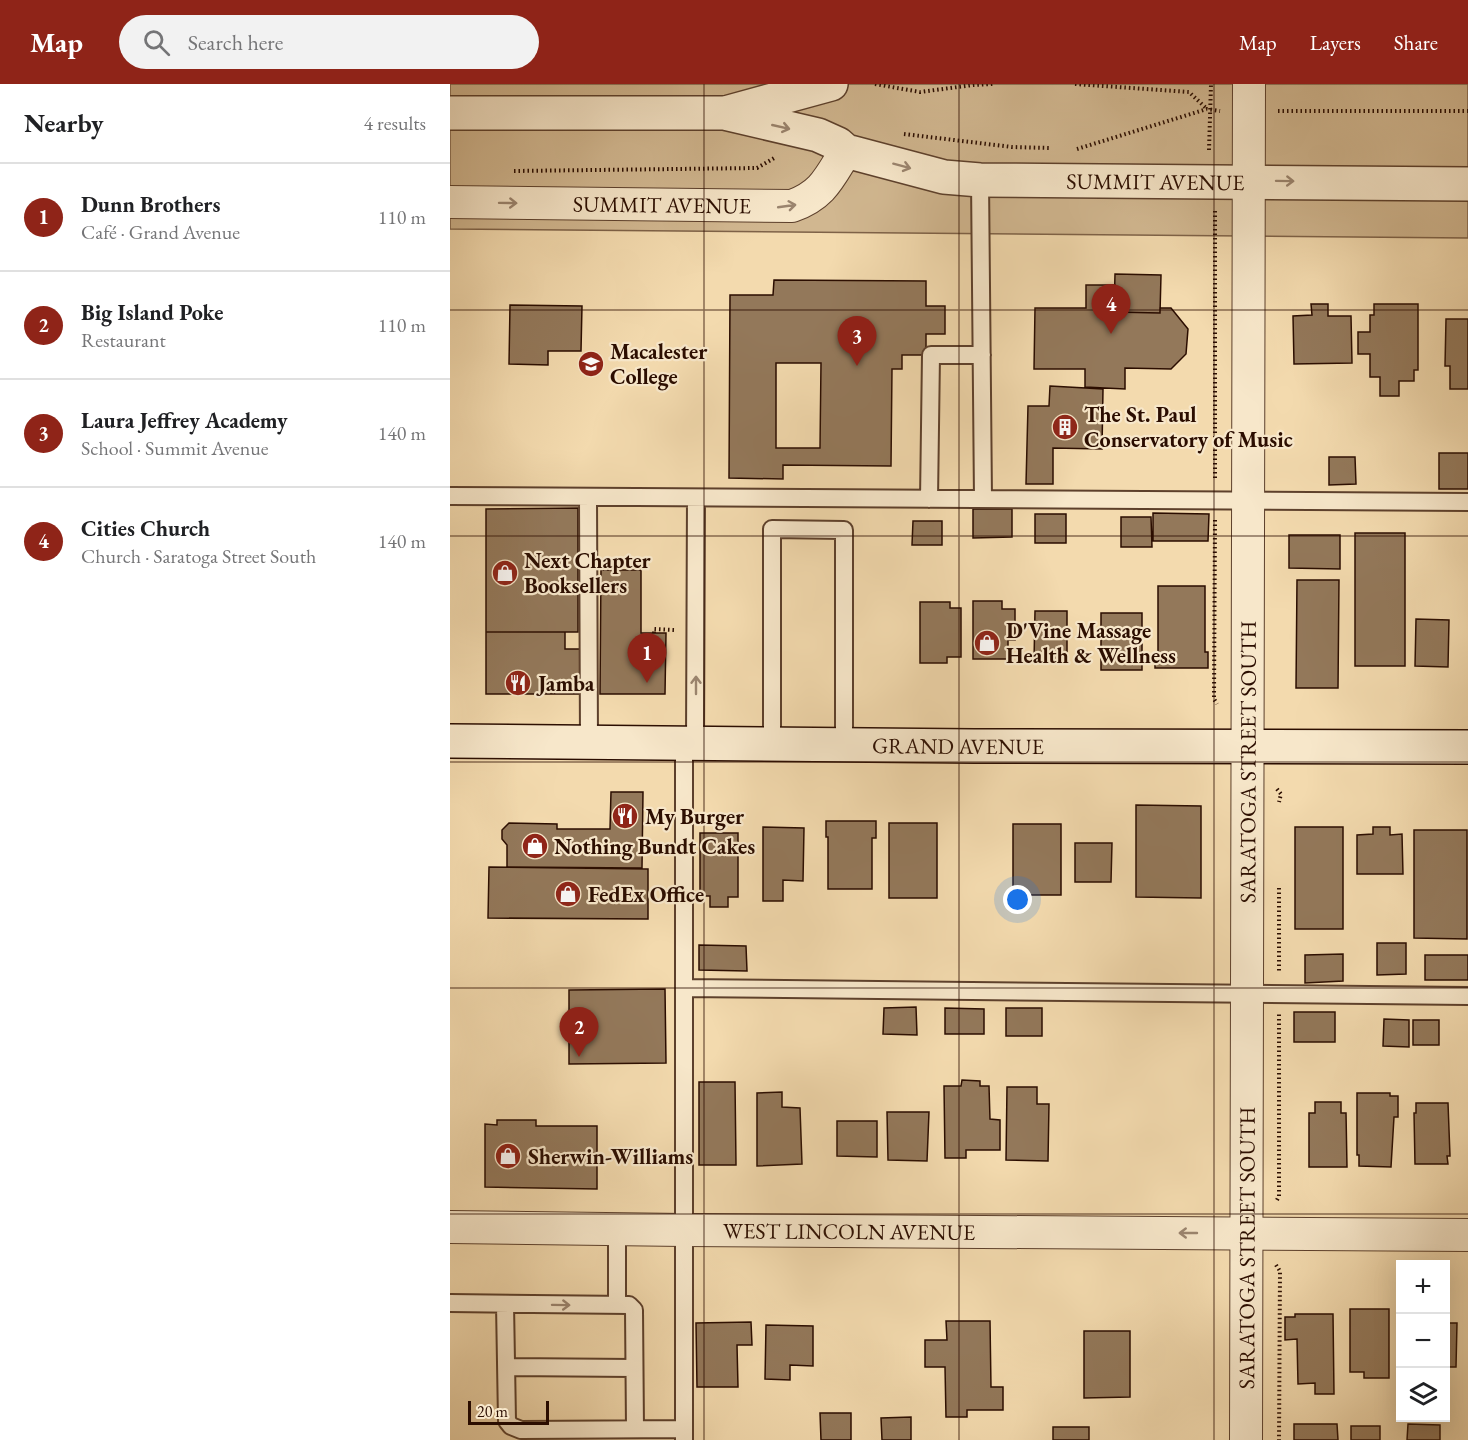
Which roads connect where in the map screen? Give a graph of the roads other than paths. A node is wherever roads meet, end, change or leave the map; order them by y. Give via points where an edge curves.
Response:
1 (831, 84) edge
2 (1249, 84) edge
3 (450, 113) edge
4 (724, 113) junction
5 (846, 151) junction
6 (980, 180) junction
7 (1248, 181) junction
8 (1468, 184) edge
9 (450, 202) edge
10 (981, 355) junction
11 (450, 496) edge
12 (588, 497) junction
13 (696, 498) junction
14 (929, 499) junction
15 (983, 500) junction
16 (1248, 502) junction
17 (1468, 502) edge
18 (450, 741) edge
19 (589, 742) junction
20 (690, 744) junction
21 (772, 744) junction
22 (844, 745) junction
23 (1247, 746) junction
24 (1468, 747) edge
25 (684, 988) junction
26 (1247, 993) junction
27 (1468, 996) edge
28 (450, 1227) edge
29 (617, 1229) junction
30 (684, 1230) junction
31 (1247, 1233) junction
32 (1468, 1235) edge
33 (450, 1303) edge
34 (505, 1304) junction
35 (617, 1305) junction
36 (507, 1367) junction
37 (634, 1368) junction
38 (635, 1429) junction
39 (684, 1435) edge
40 (1246, 1440) edge

1 - 4 street, SUMMIT AVENUE
2 - 7 street, SARATOGA STREET SOUTH
3 - 4 street, SUMMIT AVENUE
4 -> 5 street, SUMMIT AVENUE via 818,135
5 -> 6 street, SUMMIT AVENUE via 944,177
9 -> 5 street, SUMMIT AVENUE via 792,206 820,192
6 - 7 street, SUMMIT AVENUE
6 - 10 lane
7 -> 8 street, SUMMIT AVENUE
7 - 16 street, SARATOGA STREET SOUTH
10 - 14 lane via 931,355
10 - 15 lane
11 - 12 lane
12 - 13 lane
12 - 19 lane
13 - 14 lane
20 -> 13 lane
14 - 15 lane
15 - 16 lane
16 - 17 lane
16 - 23 street, SARATOGA STREET SOUTH
18 - 19 street, GRAND AVENUE
19 - 20 street, GRAND AVENUE
20 - 21 street, GRAND AVENUE
20 - 25 lane
21 - 22 street, GRAND AVENUE
21 - 22 lane via 772,529 844,530
22 - 23 street, GRAND AVENUE
23 - 24 street, GRAND AVENUE
23 - 26 street, SARATOGA STREET SOUTH
25 - 26 lane
25 - 30 lane
26 - 27 lane
26 - 31 street, SARATOGA STREET SOUTH
28 - 29 street, WEST LINCOLN AVENUE
29 - 30 street, WEST LINCOLN AVENUE
29 - 35 lane
31 -> 30 street, WEST LINCOLN AVENUE
30 - 39 lane
31 - 32 street, WEST LINCOLN AVENUE
31 - 40 street, SARATOGA STREET SOUTH
33 - 34 lane
34 -> 35 lane
34 - 36 lane
35 - 37 lane via 629,1305 634,1310
36 - 37 lane
36 - 38 lane via 507,1421 512,1426 521,1430
37 - 38 lane
38 - 39 lane

